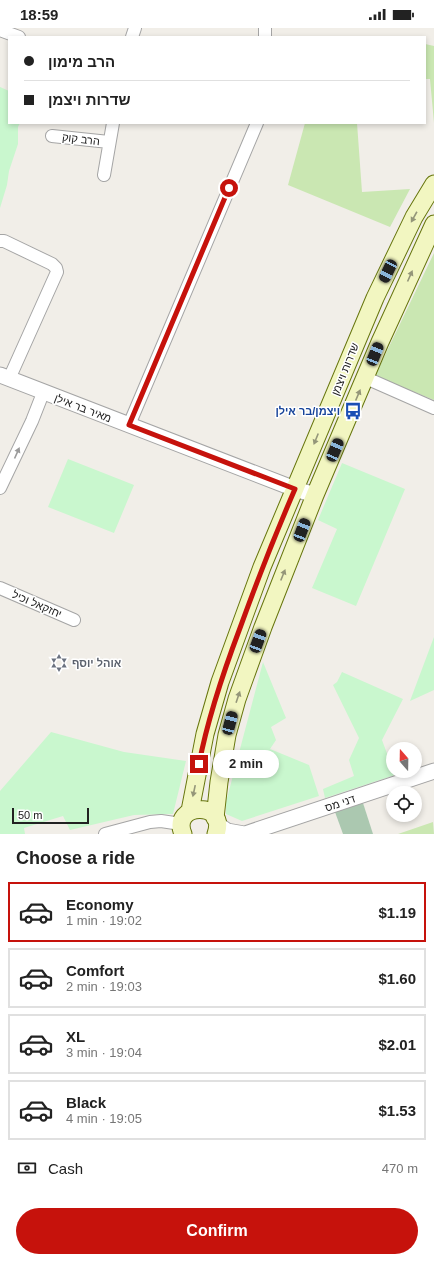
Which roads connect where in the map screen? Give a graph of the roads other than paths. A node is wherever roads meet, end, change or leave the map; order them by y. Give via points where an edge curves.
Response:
1 (0, 30) edge
2 (16, 36) edge
3 (113, 124) edge
4 (257, 124) edge
5 (52, 136) dead end
6 (109, 142) junction
7 (104, 175) dead end
8 (434, 184) edge
9 (434, 224) edge
10 (0, 241) edge
11 (3, 377) edge
12 (366, 378) junction
13 (43, 393) junction
14 (434, 408) edge
15 (129, 425) junction
16 (0, 488) edge
17 (295, 489) junction
18 (315, 495) junction
19 (0, 588) edge
20 (74, 620) dead end
21 (434, 771) edge
22 (185, 823) edge
23 (216, 825) edge
24 (105, 834) edge
25 (245, 834) edge

1 - 2 street
3 - 6 street, הרב קוק
4 - 15 street
5 - 6 street, הרב קוק
6 - 7 street, הרב קוק
8 -> 17 main road, שדרות ויצמן via 414,217 375,298
12 -> 9 main road, שדרות ויצמן
10 - 11 street via 52,264 57,272
11 - 13 street, מאיר בר אילן
12 - 14 street
18 -> 12 main road, שדרות ויצמן
13 - 15 street, מאיר בר אילן
16 -> 13 street
15 - 17 street, מאיר בר אילן
17 - 18 street, מאיר בר אילן
17 -> 22 main road, שדרות ויצמן via 262,567 220,682 205,734
23 -> 18 main road, שדרות ויצמן via 219,782 227,735 237,699
19 - 20 street, יחזקאל וכיל
21 - 25 street, דני מס
22 - 23 main road via 195,809 211,813
22 - 24 street via 150,822
23 - 25 street, דני מס via 227,831

